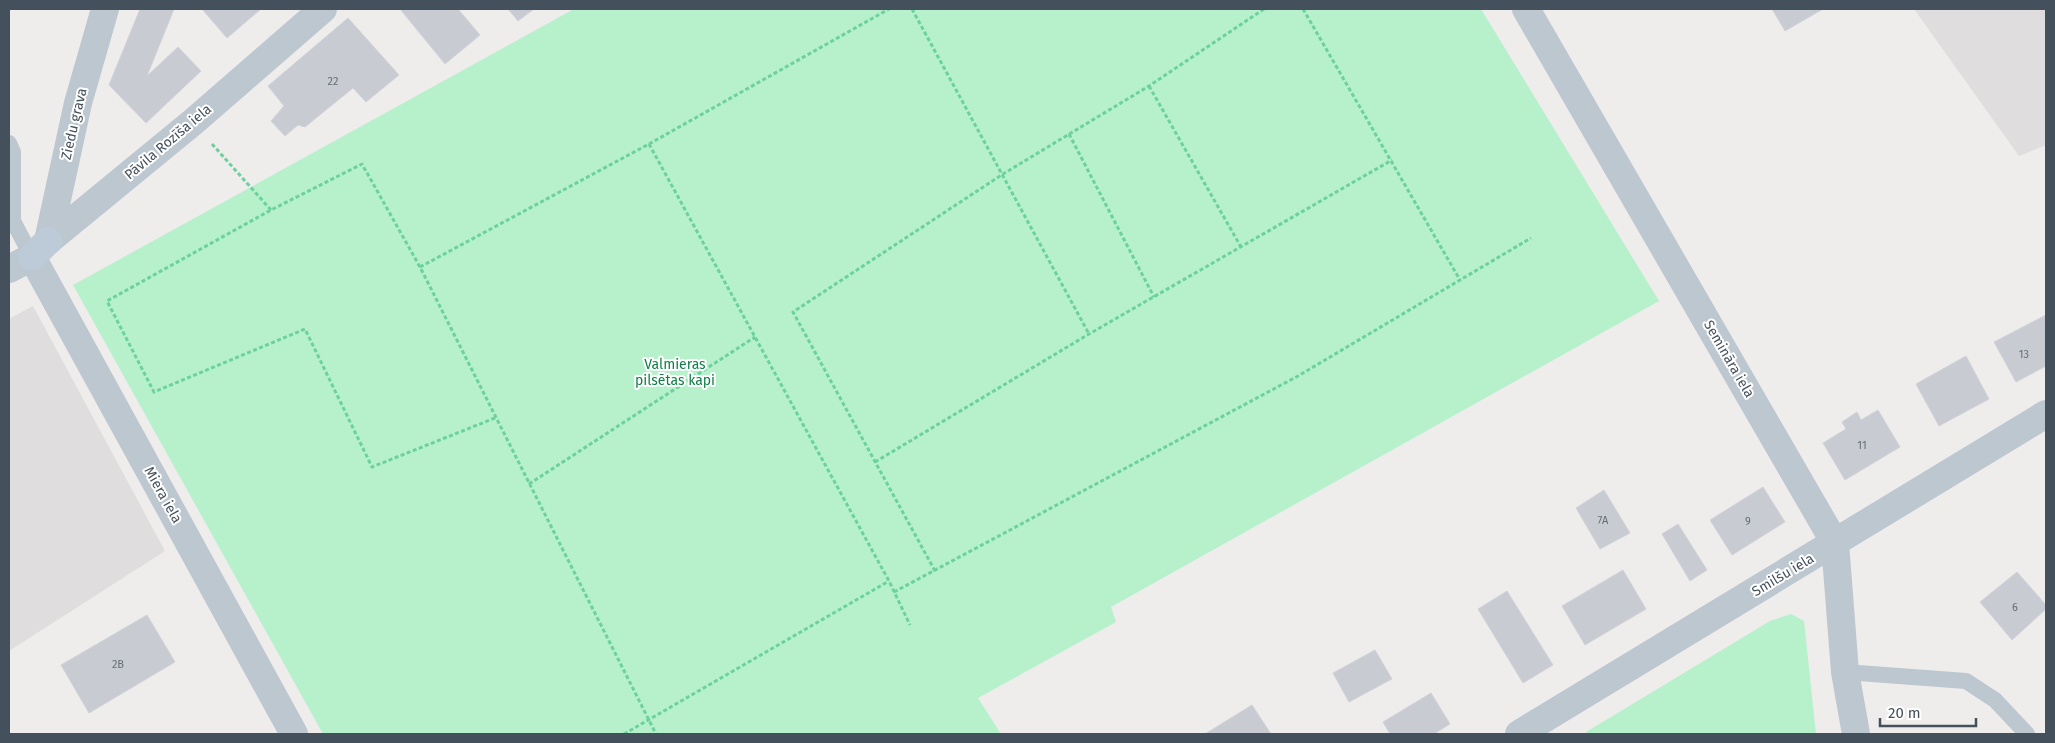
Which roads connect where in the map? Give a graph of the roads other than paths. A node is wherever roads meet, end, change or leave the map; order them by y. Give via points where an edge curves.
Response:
1 (105, 9) edge
2 (323, 9) edge
3 (1526, 9) edge
4 (10, 150) edge
5 (40, 249) junction
6 (9, 270) edge
7 (2046, 414) edge
8 (1835, 543) junction
9 (1845, 672) junction
10 (294, 734) edge
11 (1518, 734) edge
12 (1856, 734) edge
13 (2026, 734) edge

1 - 5 street, Ziedu grava
2 - 5 street, Pāvila Rozīša iela
3 - 8 street, Semināra iela
4 - 5 lane via 13,221
5 - 6 street, Pāvila Rozīša iela
5 - 10 street, Miera iela
7 - 8 street, Smilšu iela
8 - 9 street, Semināra iela
8 - 11 street, Smilšu iela
9 - 12 street, Semināra iela
9 - 13 lane via 1966,681 1995,700

